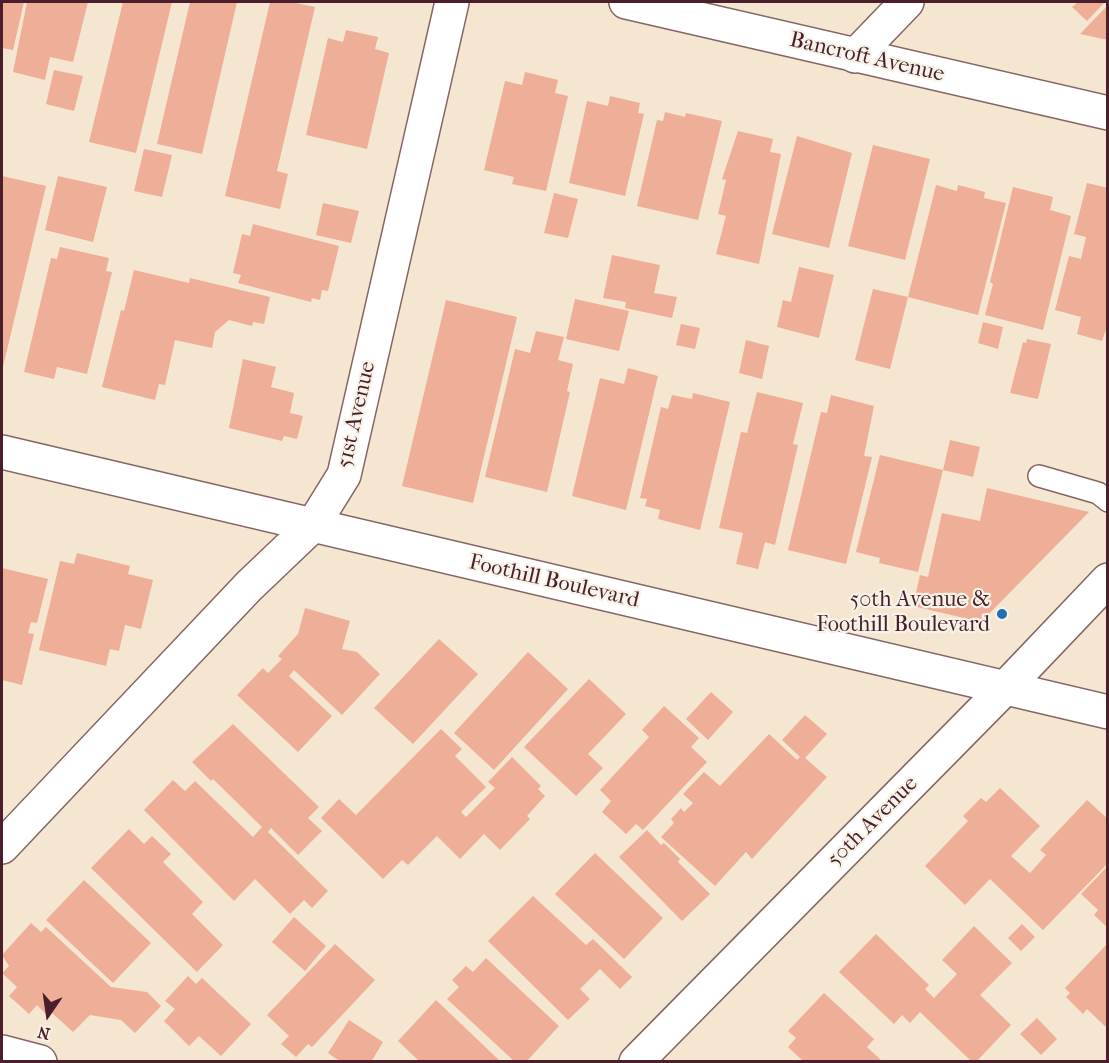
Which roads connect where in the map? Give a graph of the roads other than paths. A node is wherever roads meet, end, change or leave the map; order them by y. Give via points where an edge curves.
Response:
1 (452, 2) edge
2 (626, 2) edge
3 (906, 2) edge
4 (855, 56) junction
5 (1107, 113) edge
6 (2, 452) edge
7 (1039, 476) dead end
8 (1107, 501) edge
9 (313, 525) junction
10 (1107, 580) edge
11 (1005, 688) junction
12 (1107, 712) edge
13 (2, 847) edge
14 (2, 1052) edge
15 (40, 1062) edge
16 (636, 1062) edge

1 - 9 street, 51st Avenue via 344,475
2 - 4 street, Bancroft Avenue
3 - 4 street
4 - 5 street, Bancroft Avenue
6 - 9 street, Foothill Boulevard
7 - 8 lane via 1098,493
9 - 11 street, Foothill Boulevard
9 - 13 street, 51st Avenue via 249,586
10 - 11 street, 50th Avenue
11 - 12 street, Foothill Boulevard
11 - 16 street, 50th Avenue
14 - 15 street

